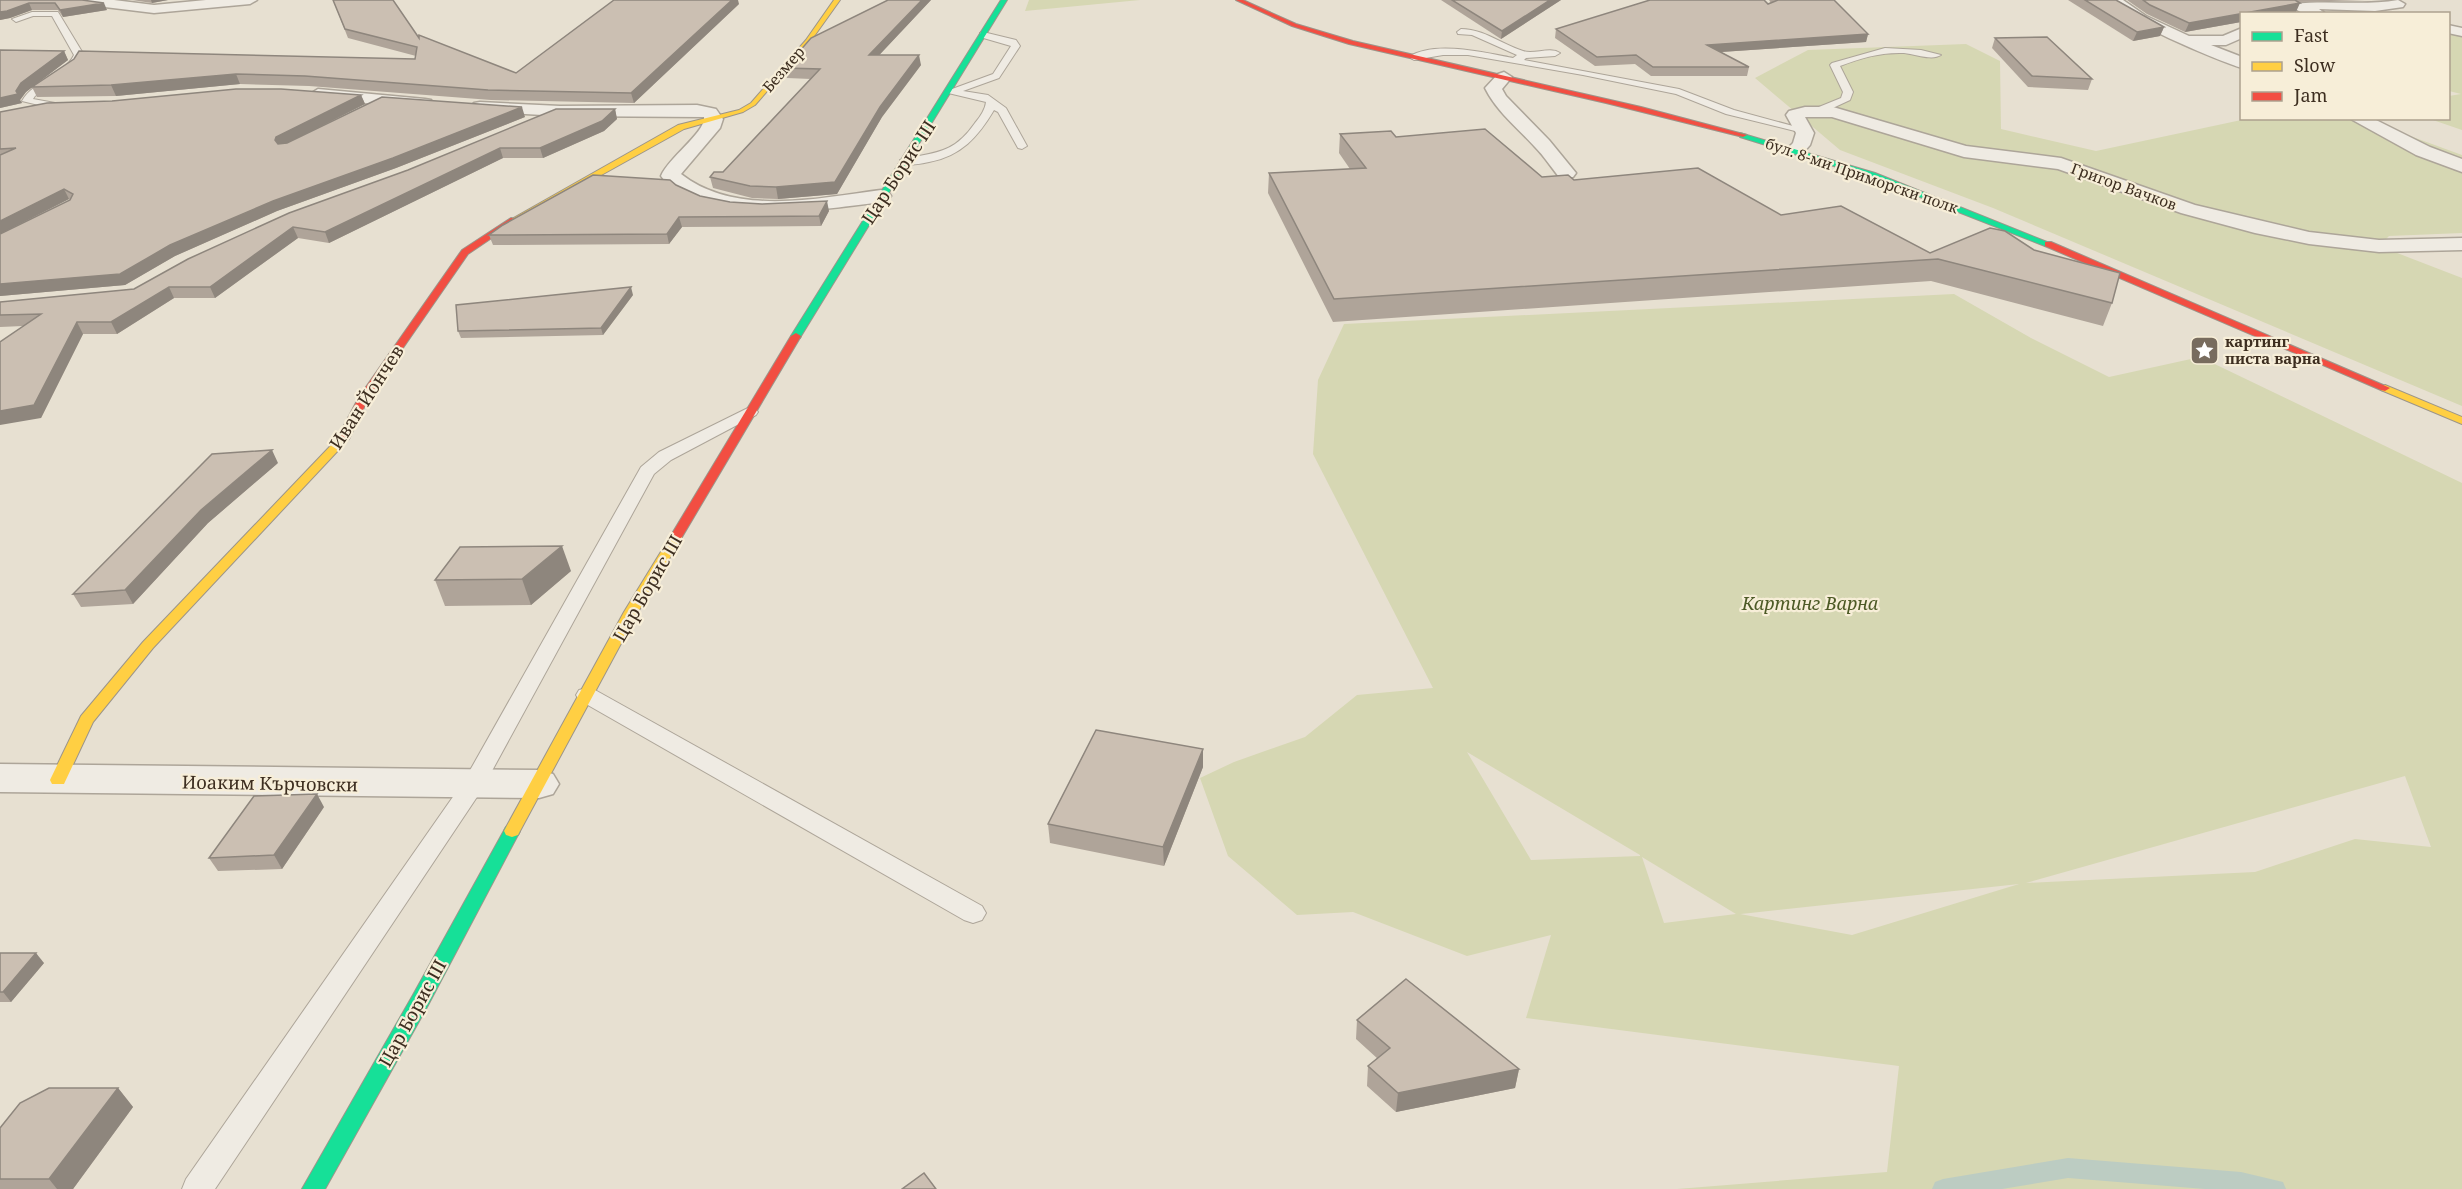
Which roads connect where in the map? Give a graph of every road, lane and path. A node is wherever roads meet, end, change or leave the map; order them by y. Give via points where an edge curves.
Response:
1 (80, 0) edge
2 (250, 0) edge
3 (837, 0) edge
4 (1004, 0) edge
5 (1239, 0) edge
6 (2116, 0) edge
7 (2386, 0) edge
8 (2313, 12) edge
9 (15, 19) edge
10 (1461, 32) dead end
11 (2240, 33) edge
12 (983, 35) junction
13 (2181, 38) junction
14 (2219, 42) junction
15 (1556, 53) dead end
16 (1936, 56) dead end
17 (1414, 57) junction
18 (1522, 59) junction
19 (2237, 61) edge
20 (1504, 77) junction
21 (296, 92) edge
22 (949, 92) junction
23 (386, 99) junction
24 (73, 104) edge
25 (51, 105) junction
26 (445, 105) edge
27 (992, 105) junction
28 (466, 106) edge
29 (366, 109) edge
30 (560, 111) junction
31 (1818, 111) junction
32 (10, 113) edge
33 (714, 119) junction
34 (2361, 120) edge
35 (519, 128) edge
36 (1803, 129) junction
37 (1022, 146) dead end
38 (1795, 150) junction
39 (904, 162) junction
40 (2462, 166) edge
41 (1566, 173) edge
42 (881, 196) junction
43 (2462, 244) edge
44 (750, 412) junction
45 (2462, 421) edge
46 (587, 695) junction
47 (0, 778) edge
48 (58, 780) junction
49 (539, 784) junction
50 (473, 785) junction
51 (973, 913) dead end
52 (197, 1189) edge
53 (313, 1189) edge

1 - 2 street via 154,9
3 - 33 street, Безмер via 808,41 753,104
4 - 12 street, Цар Борис III
5 - 17 street, бул. 8-ми Приморски полк via 1314,31
6 - 13 street via 2141,19
7 - 8 street via 2398,4 2311,2 2299,7
9 - 25 lane via 55,14 79,55 74,65 31,94 27,101
10 - 18 lane via 1473,32
11 - 14 street
12 - 22 street, Цар Борис III
12 - 22 lane via 1016,46 996,76
13 - 14 street
13 - 19 street
14 - 19 street via 2217,47
15 - 18 lane
16 - 31 lane via 1880,51 1835,65 1848,92 1845,100
17 - 18 lane via 1455,50
17 - 20 street, бул. 8-ми Приморски полк
18 - 36 lane via 1679,92 1730,112
20 - 38 street, бул. 8-ми Приморски полк via 1638,107
20 - 41 street via 1493,88 1498,97
21 - 23 street
22 - 27 lane via 984,97
22 - 39 street, Цар Борис III
23 - 26 street
23 - 29 lane
24 - 25 street
25 - 32 street
27 - 37 lane via 1002,110
27 - 39 lane via 970,139 958,148 931,160
28 - 30 street
30 - 33 street via 697,110 710,113
30 - 35 street
31 - 36 street via 1795,115
31 - 43 street, Григор Вачков via 1848,116 1964,151 2084,170 2188,209 2255,227 2379,246
33 - 42 street via 711,128 671,176 689,190 724,202 777,206
33 - 48 street, Иван Йончев via 681,127 465,252 364,397 343,439 148,645 86,720
34 - 40 street
36 - 38 street via 1803,141
38 - 45 street, бул. 8-ми Приморски полк via 1987,219
39 - 42 street, Цар Борис III
42 - 44 street, Цар Борис III
44 - 46 street, Цар Борис III via 631,612
44 - 50 lane via 665,456 647,471
46 - 49 street, Цар Борис III
46 - 51 lane
47 - 48 street, Иоаким Кърчовски
48 - 50 street, Иоаким Кърчовски
49 - 50 street, Иоаким Кърчовски
49 - 53 street, Цар Борис III
50 - 52 lane

